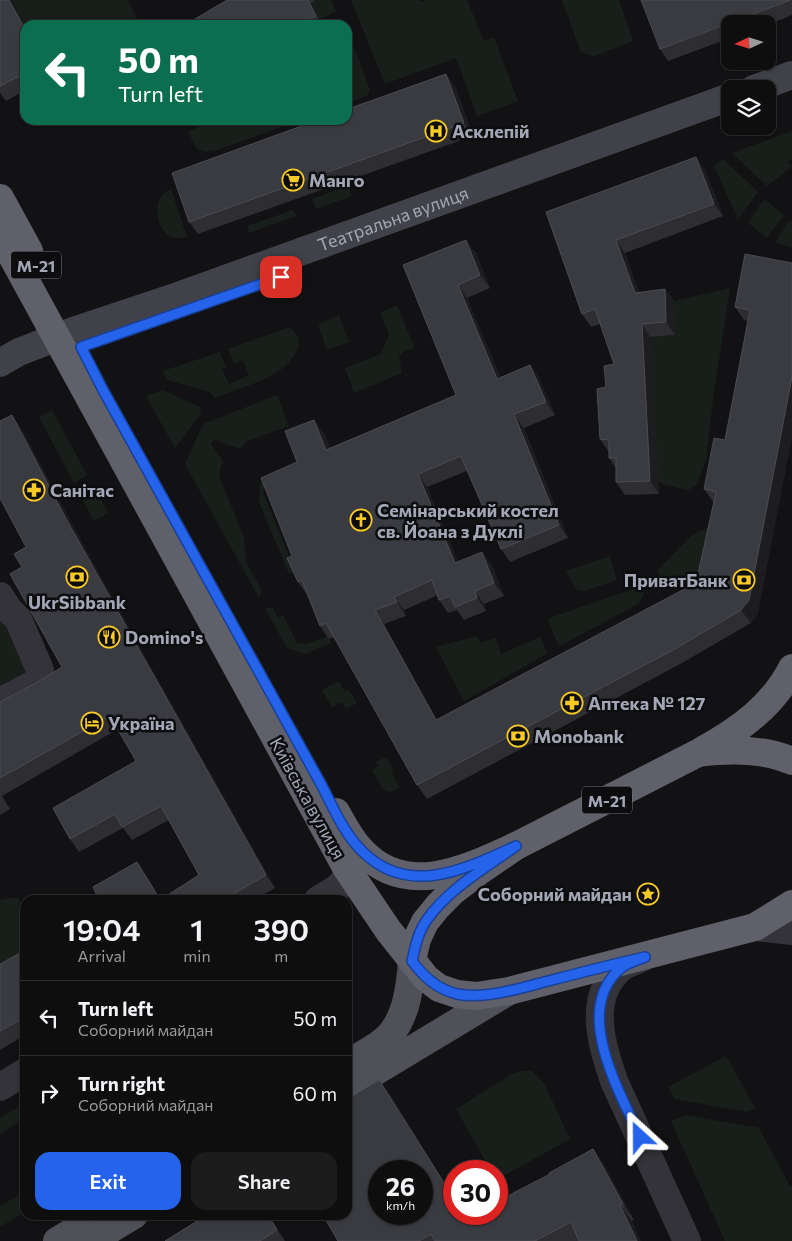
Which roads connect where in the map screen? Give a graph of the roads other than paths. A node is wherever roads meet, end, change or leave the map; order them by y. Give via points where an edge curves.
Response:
1 (792, 75) edge
2 (776, 81) edge
3 (792, 94) edge
4 (776, 100) edge
5 (721, 101) edge
6 (721, 119) edge
7 (0, 198) edge
8 (0, 234) edge
9 (69, 342) junction
10 (0, 363) edge
11 (0, 380) edge
12 (0, 596) edge
13 (792, 668) edge
14 (0, 702) edge
15 (698, 753) junction
16 (792, 761) edge
17 (516, 846) junction
18 (347, 869) junction
19 (326, 895) edge
20 (792, 904) edge
21 (792, 920) edge
22 (755, 927) junction
23 (792, 931) edge
24 (645, 957) junction
25 (412, 961) junction
26 (510, 991) junction
27 (352, 1060) edge
28 (20, 1075) edge
29 (352, 1086) edge
30 (0, 1087) edge
31 (92, 1220) edge
32 (126, 1220) edge
33 (57, 1241) edge
34 (91, 1241) edge
35 (687, 1241) edge

1 - 2 street
3 - 4 street
5 - 9 street, Театральна вулиця via 178,296
6 - 9 street, Театральна вулиця via 198,307
7 - 9 highway, Київська вулиця / М-21
8 - 9 highway, Київська вулиця / М-21
9 - 10 street, Театральна вулиця via 19,352
9 - 11 street, Театральна вулиця
9 - 17 highway, Київська вулиця / М-21 via 103,390 348,832 363,852 386,869 400,874 440,875 469,867
9 - 18 highway, Київська вулиця / М-21
12 - 14 street via 18,619 40,670 38,682
13 - 15 highway, М-21 via 776,695 761,709 730,735
15 - 16 highway, М-21 via 751,751
15 - 17 highway, М-21
17 - 25 highway via 478,872 438,906 425,922
18 - 19 street via 345,881
18 - 25 highway, Київська вулиця / М-21
20 - 22 highway, М-21
21 - 22 main road
22 - 23 street
22 - 24 highway, М-21
24 - 26 highway, М-21
24 - 35 street via 622,967 610,980 602,995 600,1031 614,1080
25 - 26 highway, М-21 via 439,988 458,994 476,996
25 - 27 main road via 400,1019 390,1035
26 - 29 main road
28 - 30 street
31 - 33 main road
32 - 34 main road

